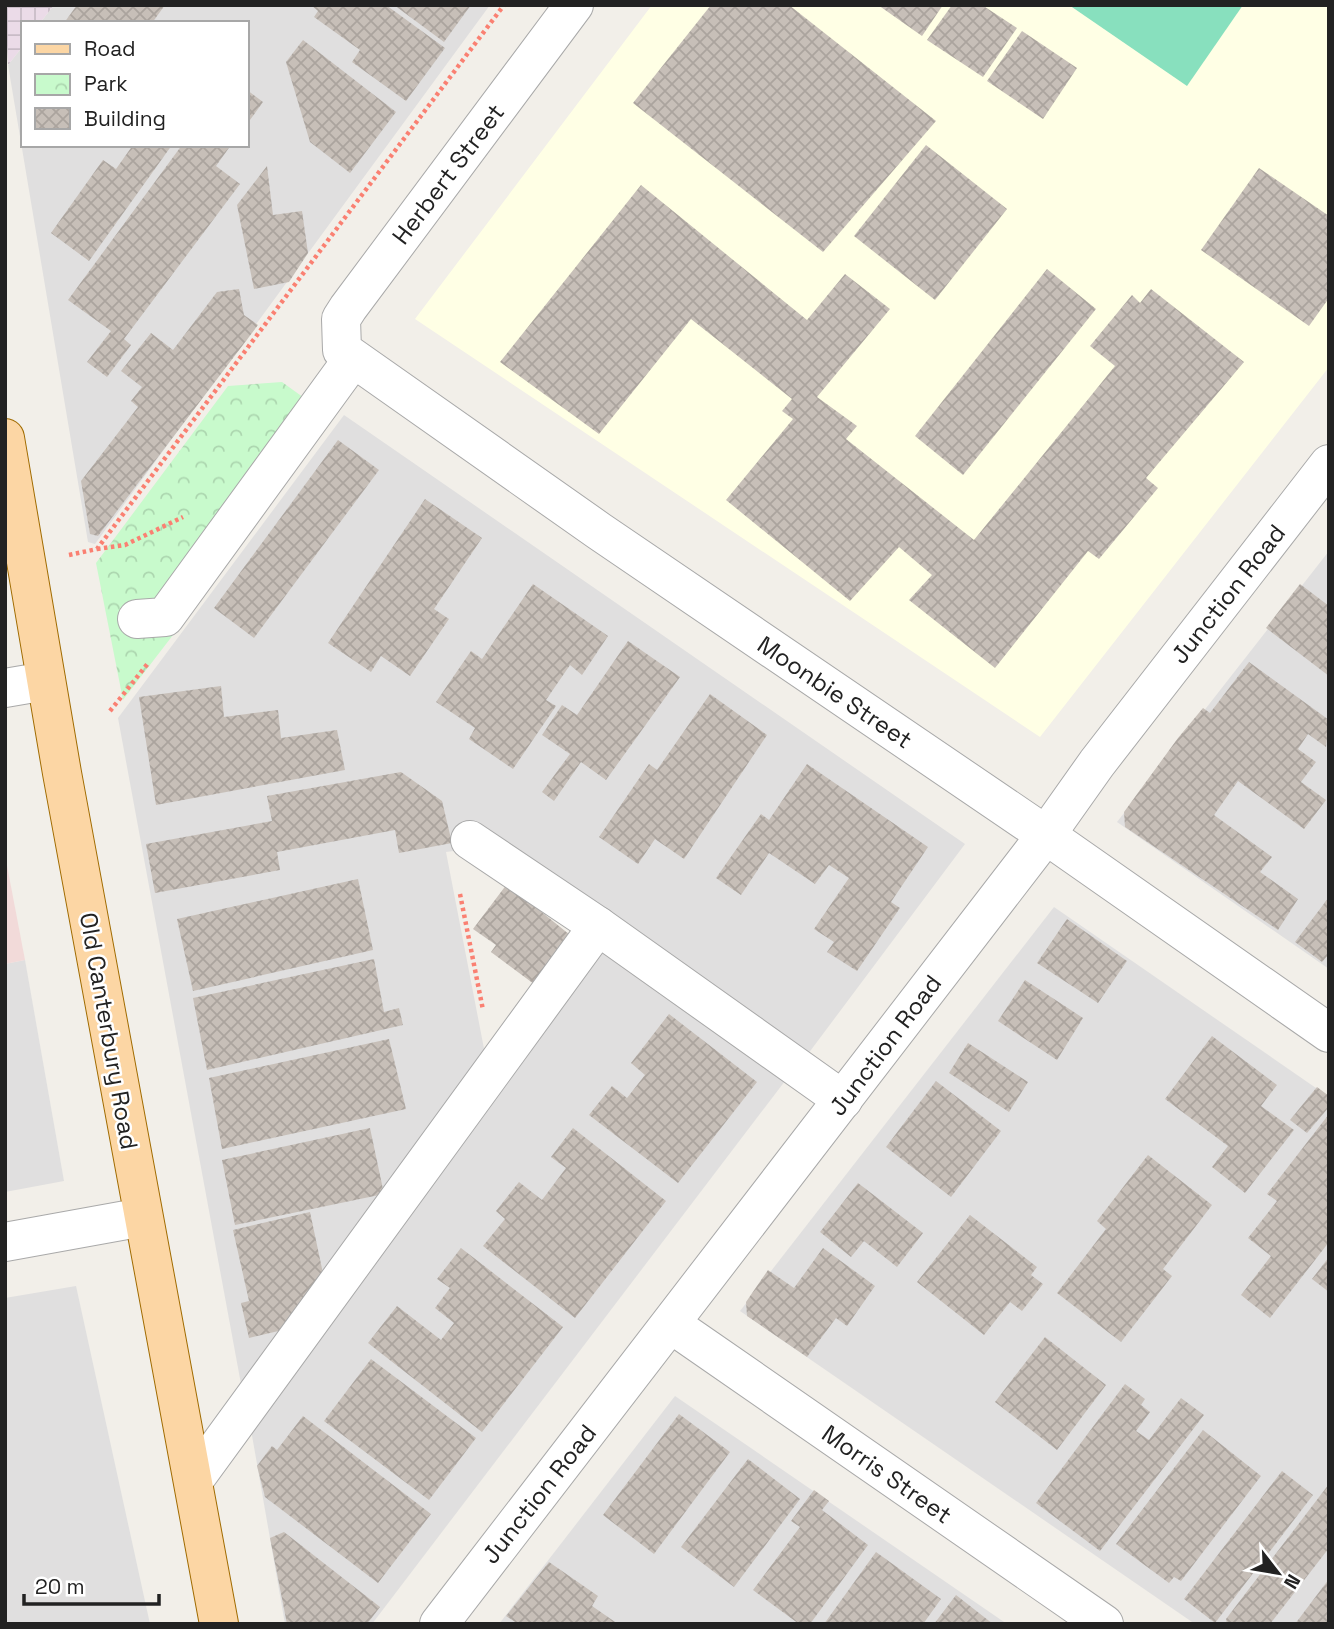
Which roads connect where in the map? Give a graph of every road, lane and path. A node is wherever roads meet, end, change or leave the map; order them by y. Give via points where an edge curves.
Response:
1 (504, 5) edge
2 (574, 5) edge
3 (347, 355) junction
4 (5, 438) edge
5 (1329, 464) edge
6 (27, 564) junction
7 (137, 619) dead end
8 (152, 658) dead end
9 (46, 681) junction
10 (5, 688) edge
11 (110, 710) dead end
12 (1046, 835) junction
13 (470, 840) dead end
14 (460, 894) dead end
15 (598, 926) junction
16 (1329, 1033) edge
17 (494, 1068) junction
18 (843, 1100) junction
19 (143, 1217) junction
20 (5, 1242) edge
21 (671, 1324) junction
22 (194, 1480) junction
23 (219, 1624) edge
24 (439, 1624) edge
25 (1104, 1624) edge

1 - 6 path via 97,549
2 - 3 street, Herbert Street via 348,307 341,319
3 - 7 street via 165,617
3 - 12 street, Moonbie Street
4 - 6 main road, Old Canterbury Road
5 - 12 street, Junction Road via 1097,762
6 - 9 main road, Old Canterbury Road
8 - 11 path
9 - 10 street
9 - 19 main road, Old Canterbury Road
12 - 16 street, Moonbie Street
12 - 18 street, Junction Road
13 - 15 street
14 - 17 path
15 - 17 street
15 - 18 street
17 - 22 street
18 - 21 street, Junction Road
19 - 20 street
19 - 22 main road, Old Canterbury Road
21 - 24 street, Junction Road
21 - 25 street, Morris Street
22 - 23 main road, Old Canterbury Road

